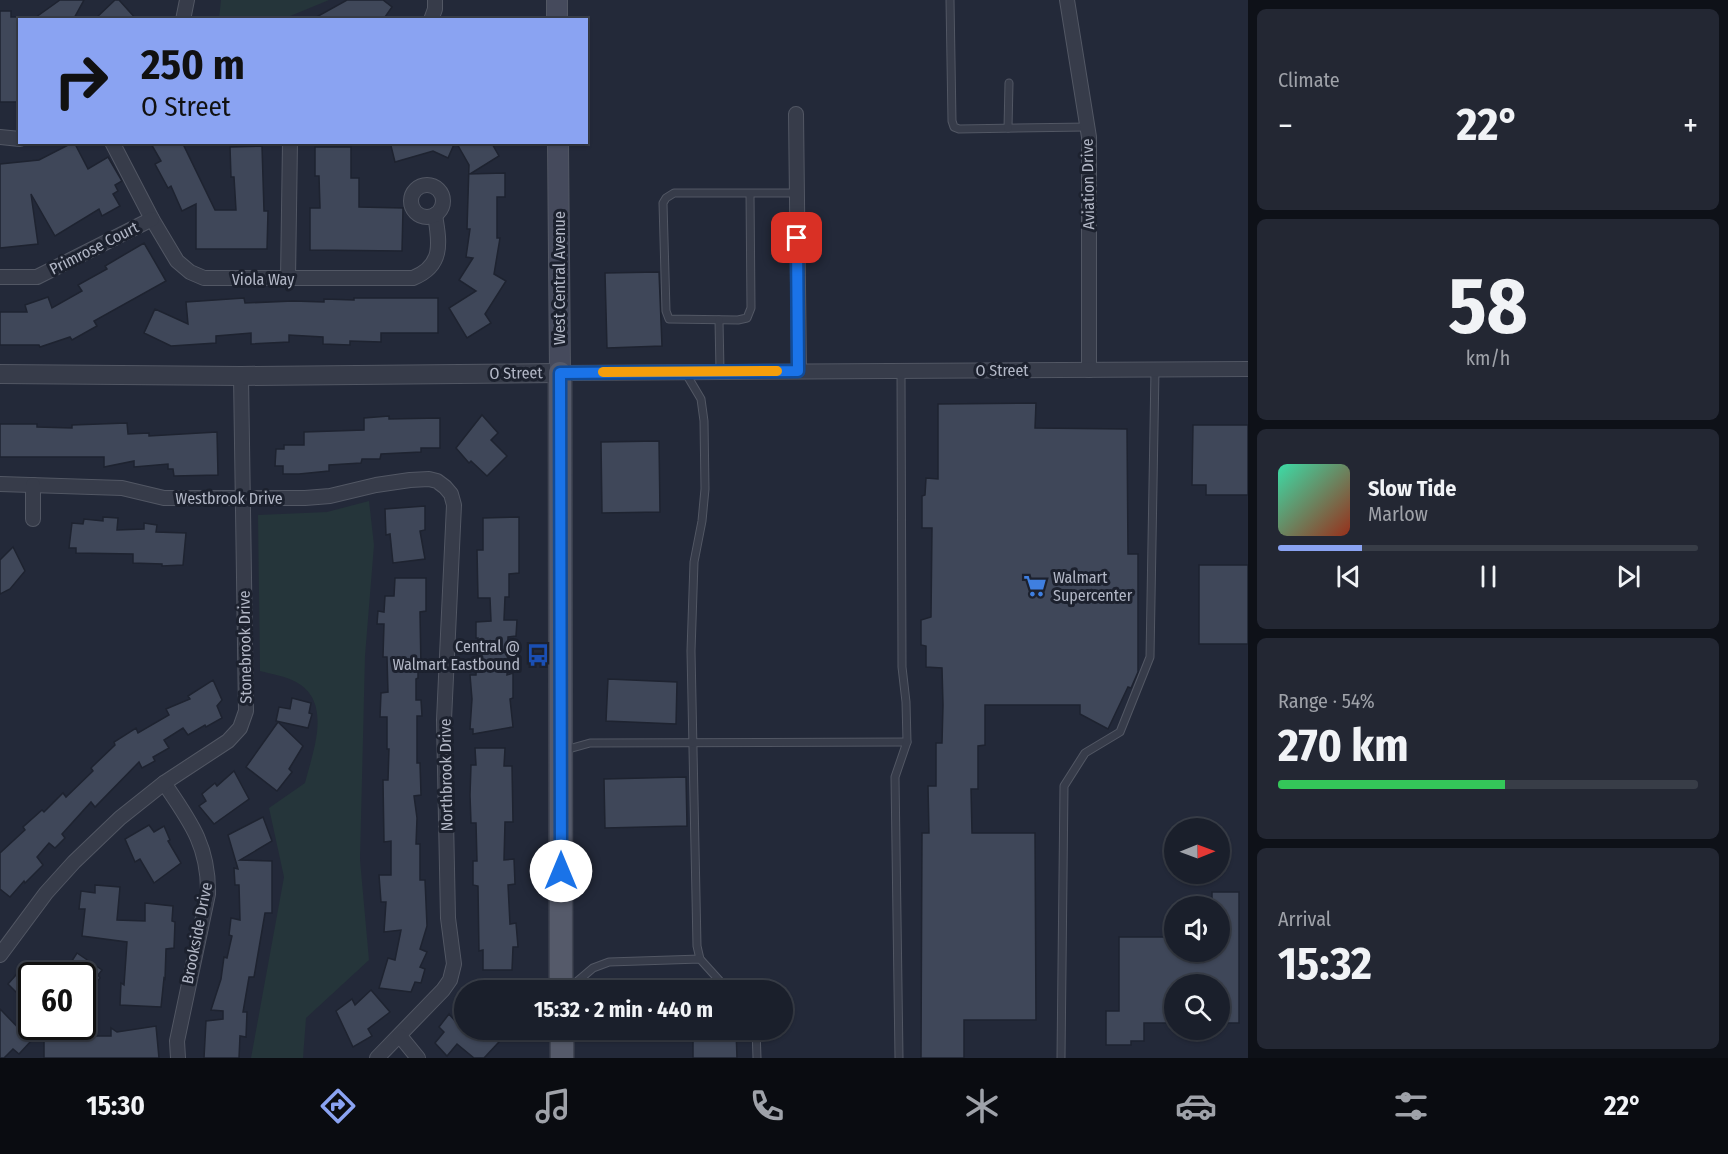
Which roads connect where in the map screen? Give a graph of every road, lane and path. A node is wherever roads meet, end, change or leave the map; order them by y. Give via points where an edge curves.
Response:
1 (187, 0) edge
2 (435, 0) edge
3 (557, 0) edge
4 (951, 0) edge
5 (1068, 0) edge
6 (183, 18) edge
7 (432, 18) edge
8 (557, 18) edge
9 (1009, 83) dead end
10 (796, 114) dead end
11 (1087, 127) junction
12 (1008, 129) junction
13 (0, 137) edge
14 (18, 139) edge
15 (113, 144) edge
16 (290, 144) edge
17 (558, 144) edge
18 (750, 193) junction
19 (796, 194) junction
20 (435, 215) dead end
21 (152, 219) junction
22 (0, 278) edge
23 (288, 279) junction
24 (719, 321) junction
25 (1248, 369) edge
26 (1089, 370) junction
27 (1155, 370) junction
28 (720, 371) junction
29 (798, 371) junction
30 (902, 371) junction
31 (685, 372) junction
32 (560, 373) junction
33 (0, 374) edge
34 (241, 376) junction
35 (0, 484) edge
36 (33, 485) junction
37 (451, 494) joint
38 (242, 497) junction
39 (33, 519) dead end
40 (692, 742) junction
41 (907, 742) junction
42 (560, 751) junction
43 (164, 783) junction
44 (0, 955) edge
45 (700, 959) junction
46 (561, 980) edge
47 (579, 980) edge
48 (719, 980) edge
49 (400, 1036) junction
50 (562, 1040) edge
51 (756, 1040) edge
52 (178, 1058) edge
53 (377, 1058) edge
54 (418, 1058) edge
55 (562, 1058) edge
56 (757, 1058) edge
57 (899, 1058) edge
58 (1061, 1058) edge

1 - 6 street
2 - 7 street
3 - 8 main road
4 - 12 lane via 954,127
5 - 11 street, Aviation Drive
9 - 12 lane
10 - 19 street
11 - 12 lane
11 - 26 street, Aviation Drive
13 - 14 street
15 - 21 street, Viola Way
16 - 23 street
17 - 32 main road, West Central Avenue
18 - 19 lane
18 - 24 lane via 751,308 747,318
18 - 24 lane via 674,193 663,203 669,320
19 - 29 street
20 - 23 street, Viola Way via 438,251 434,264 425,273 413,278
21 - 22 street, Primrose Court via 37,277
21 - 23 street, Viola Way via 177,261 190,272 214,279
24 - 28 lane
25 - 27 street, O Street
26 - 27 street, O Street
26 - 30 street, O Street
27 - 58 lane via 1150,657 1120,732 1085,753 1064,786
28 - 29 street, O Street
28 - 31 street, O Street
29 - 30 street, O Street
30 - 41 lane via 902,667
31 - 32 street, O Street
31 - 40 lane via 700,399 705,421 705,489 693,567
32 - 34 street, O Street
32 - 42 main road, West Central Avenue
33 - 34 street, O Street
34 - 38 street, Stonebrook Drive
35 - 36 street, Westbrook Drive
36 - 38 street, Westbrook Drive via 122,488 164,498
36 - 39 street
37 - 38 street, Westbrook Drive via 429,479 376,485 330,496
37 - 49 street, Northbrook Drive via 454,505 444,720 448,918 454,964 443,990
38 - 43 street, Stonebrook Drive via 246,711 240,728 228,741
40 - 41 lane
40 - 42 lane via 590,743
40 - 45 lane
41 - 57 lane via 895,777
42 - 46 main road, West Central Avenue
43 - 44 street, Stonebrook Drive via 74,862
43 - 52 street, Brookside Drive via 188,817 205,853 208,873 208,894 177,1041
45 - 47 lane via 609,962 593,968
45 - 48 lane
49 - 53 street, Northbrook Drive
49 - 54 street
50 - 55 main road
51 - 56 lane

